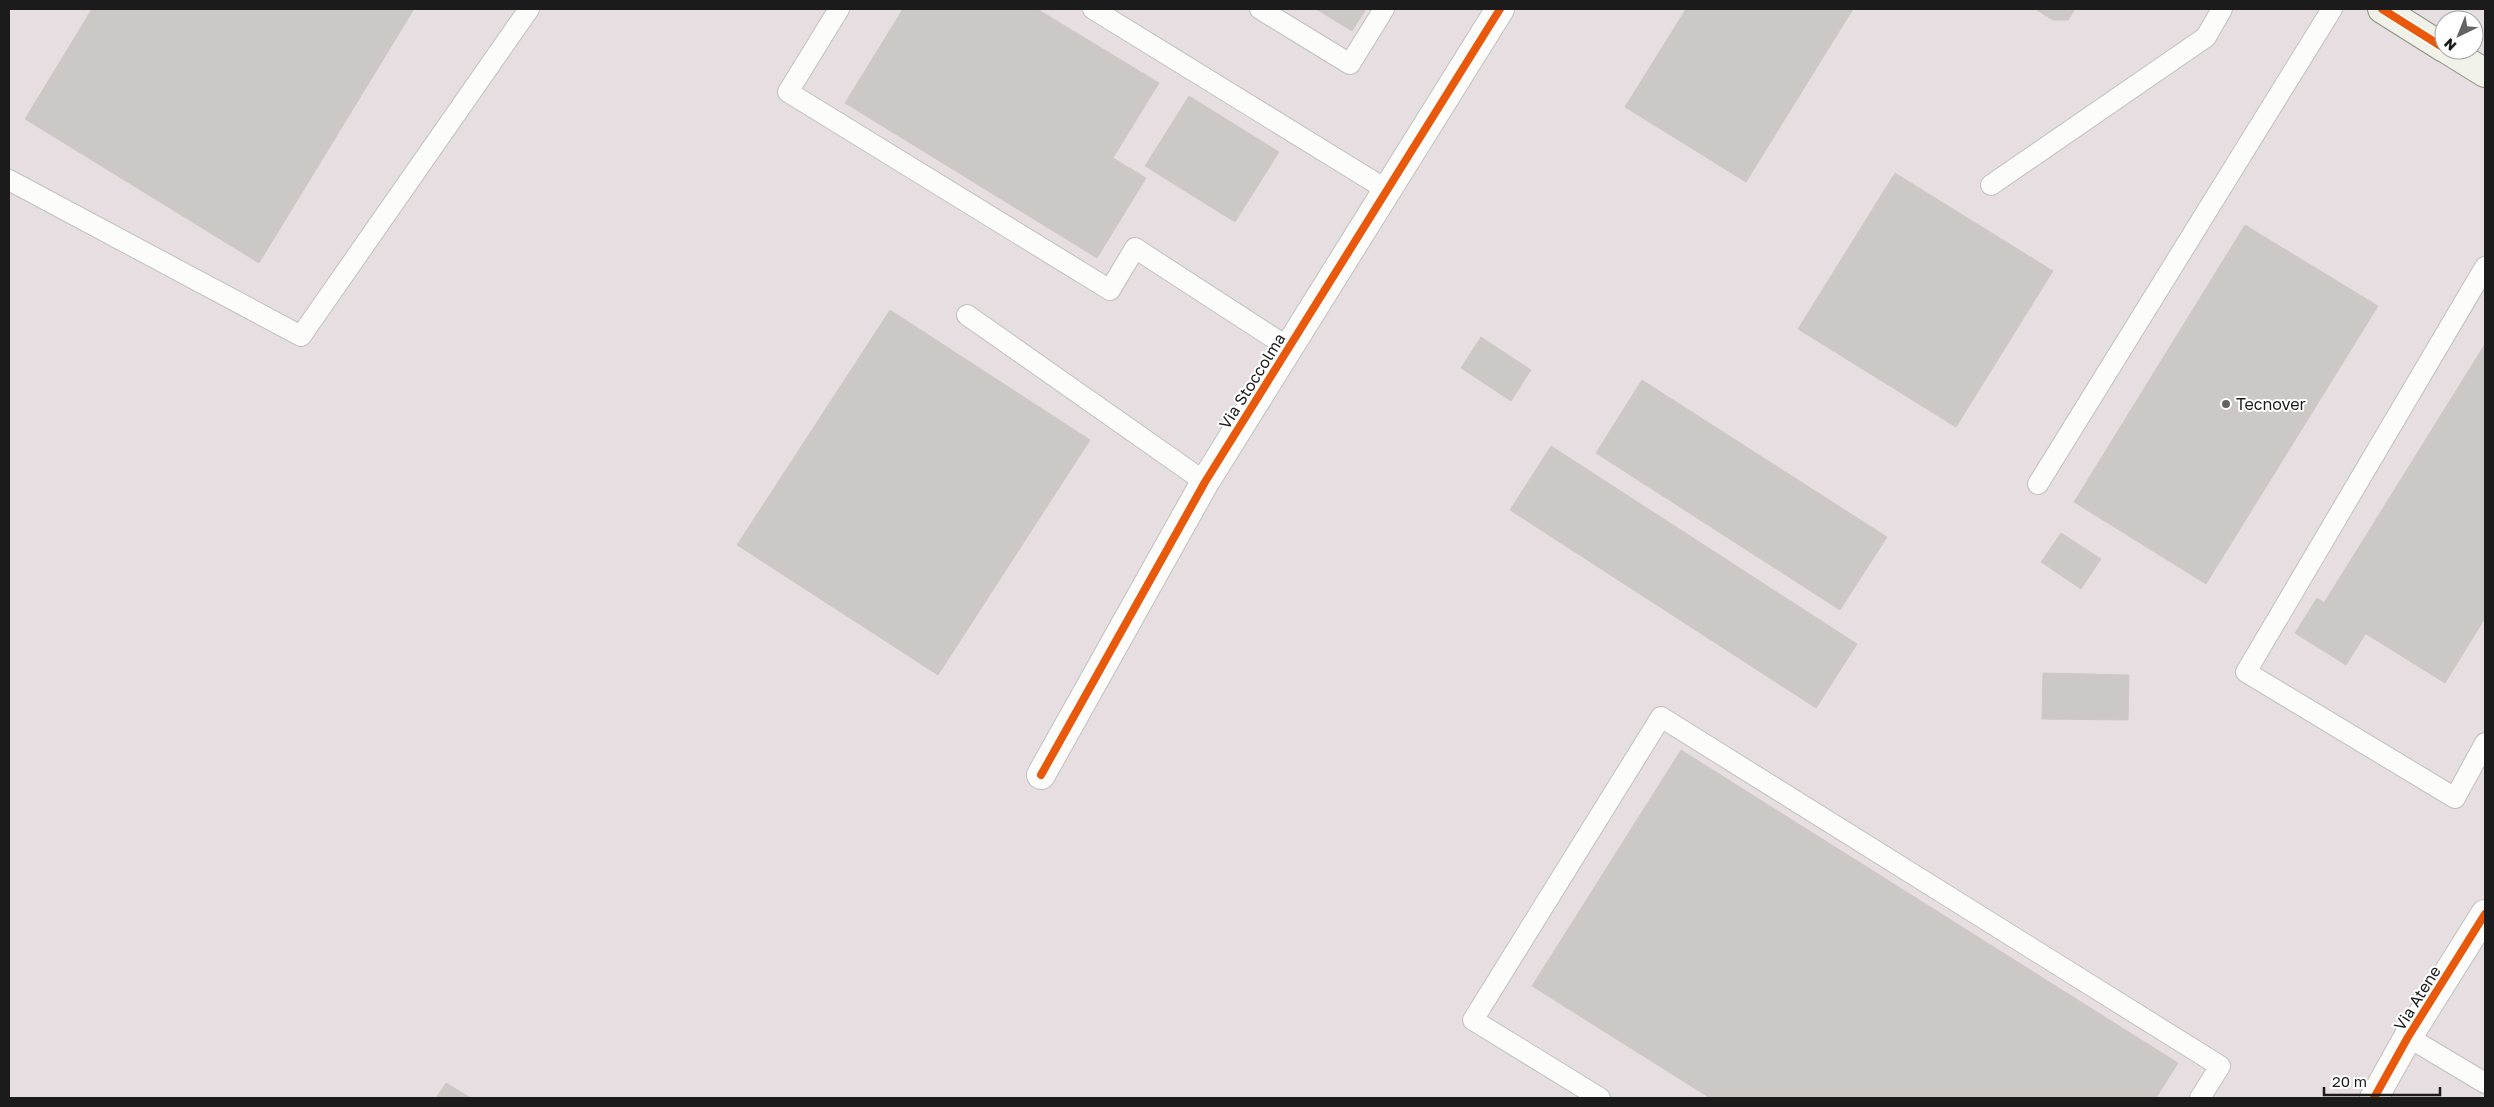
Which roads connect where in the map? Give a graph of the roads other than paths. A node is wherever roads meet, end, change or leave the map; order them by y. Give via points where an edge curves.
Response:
1 (528, 9) edge
2 (839, 9) edge
3 (1093, 9) edge
4 (1260, 9) edge
5 (1384, 9) edge
6 (1500, 9) edge
7 (2222, 9) edge
8 (2332, 9) edge
9 (2382, 9) edge
10 (2434, 42) edge
11 (2463, 60) edge
12 (2485, 74) edge
13 (9, 180) edge
14 (1992, 185) dead end
15 (1387, 190) junction
16 (2485, 267) edge
17 (967, 315) dead end
18 (1289, 348) junction
19 (1205, 482) junction
20 (2038, 484) dead end
21 (2485, 743) edge
22 (1041, 774) dead end
23 (2485, 914) edge
24 (2408, 1037) junction
25 (2485, 1082) edge
26 (1600, 1098) edge
27 (2200, 1098) edge
28 (2374, 1098) edge

1 - 13 lane via 301,336
2 - 18 lane via 788,92 1110,290 1136,248
3 - 15 lane
4 - 5 lane via 1350,64
6 - 15 street, Via Stoccolma
7 - 14 lane via 2206,37
8 - 20 lane
9 - 10 street
11 - 12 street
15 - 18 street, Via Stoccolma
16 - 21 lane via 2246,672 2455,798
17 - 19 lane
18 - 19 street, Via Stoccolma
19 - 22 street, Via Stoccolma
23 - 24 street, Via Atene
24 - 25 lane
24 - 28 street, Via Atene
26 - 27 lane via 1473,1020 1661,717 2220,1066

